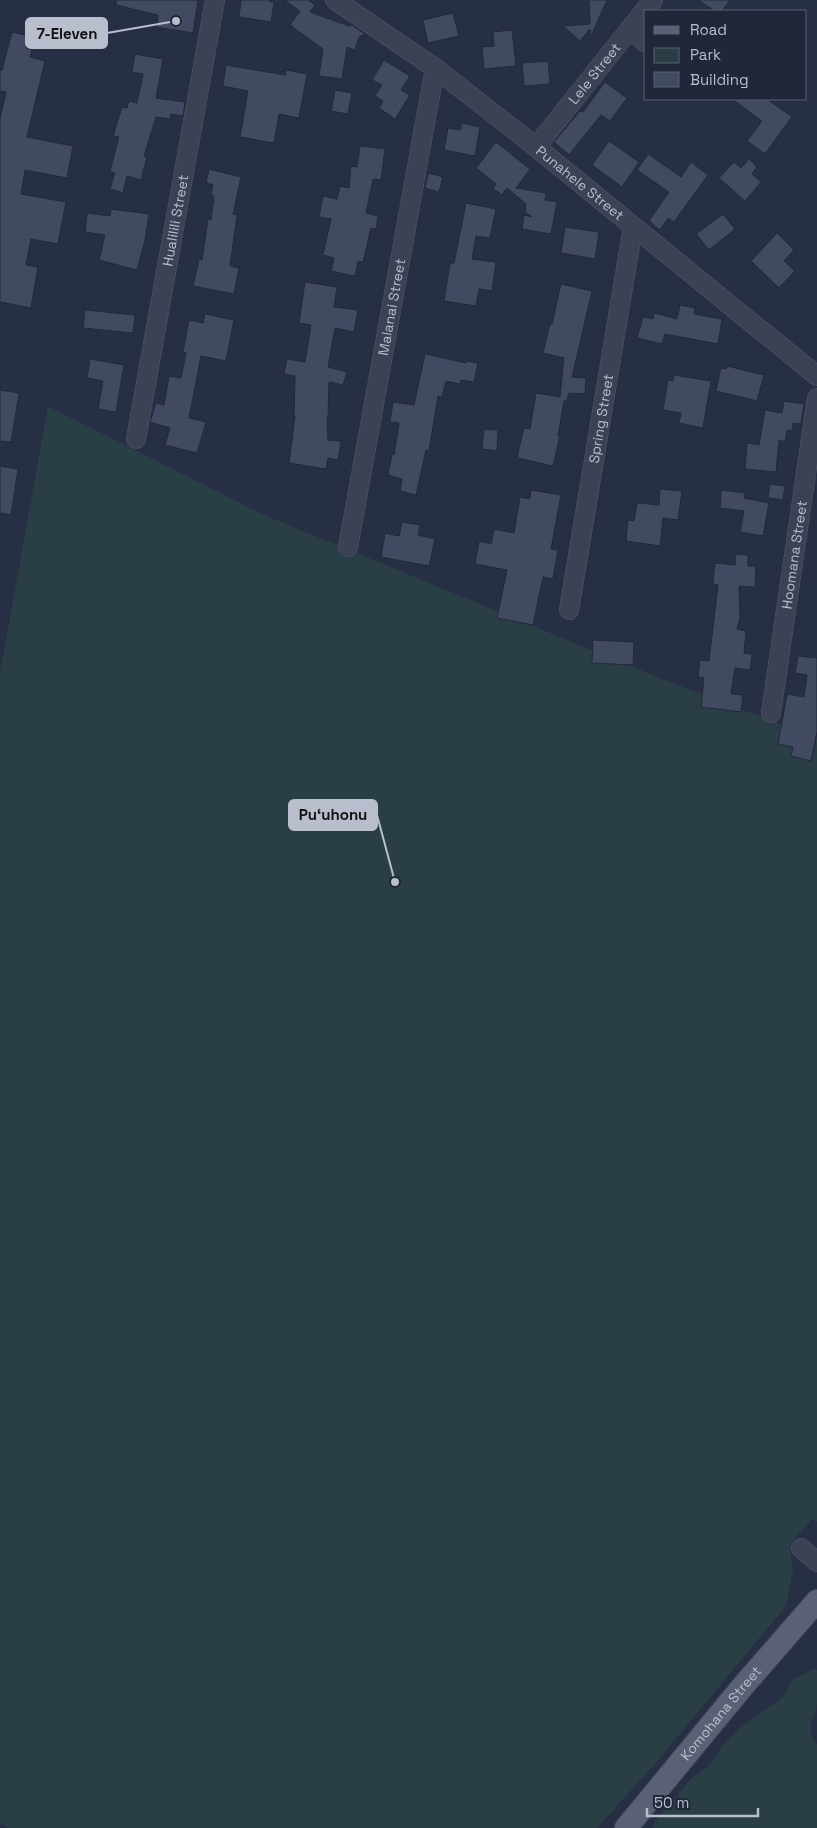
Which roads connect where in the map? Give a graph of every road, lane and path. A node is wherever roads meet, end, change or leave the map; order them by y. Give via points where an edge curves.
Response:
1 (215, 0) edge
2 (334, 0) edge
3 (653, 0) edge
4 (645, 10) edge
5 (644, 11) edge
6 (630, 29) junction
7 (644, 41) edge
8 (435, 68) junction
9 (536, 147) junction
10 (633, 227) junction
11 (817, 376) edge
12 (817, 398) edge
13 (136, 439) dead end
14 (348, 547) dead end
15 (569, 610) dead end
16 (771, 713) dead end
17 (801, 1548) dead end
18 (817, 1562) edge
19 (817, 1601) edge
20 (626, 1828) edge

1 - 13 street, Hualilili Street
2 - 8 street, Punahele Street
3 - 4 street, Lele Street
5 - 6 street, Lele Street
6 - 7 street
6 - 9 street, Lele Street
8 - 9 street, Punahele Street
8 - 14 street, Malanai Street
9 - 10 street, Punahele Street
10 - 11 street, Punahele Street
10 - 15 street, Spring Street
12 - 16 street, Hoomana Street
17 - 18 street
19 - 20 main road, Komohana Street

